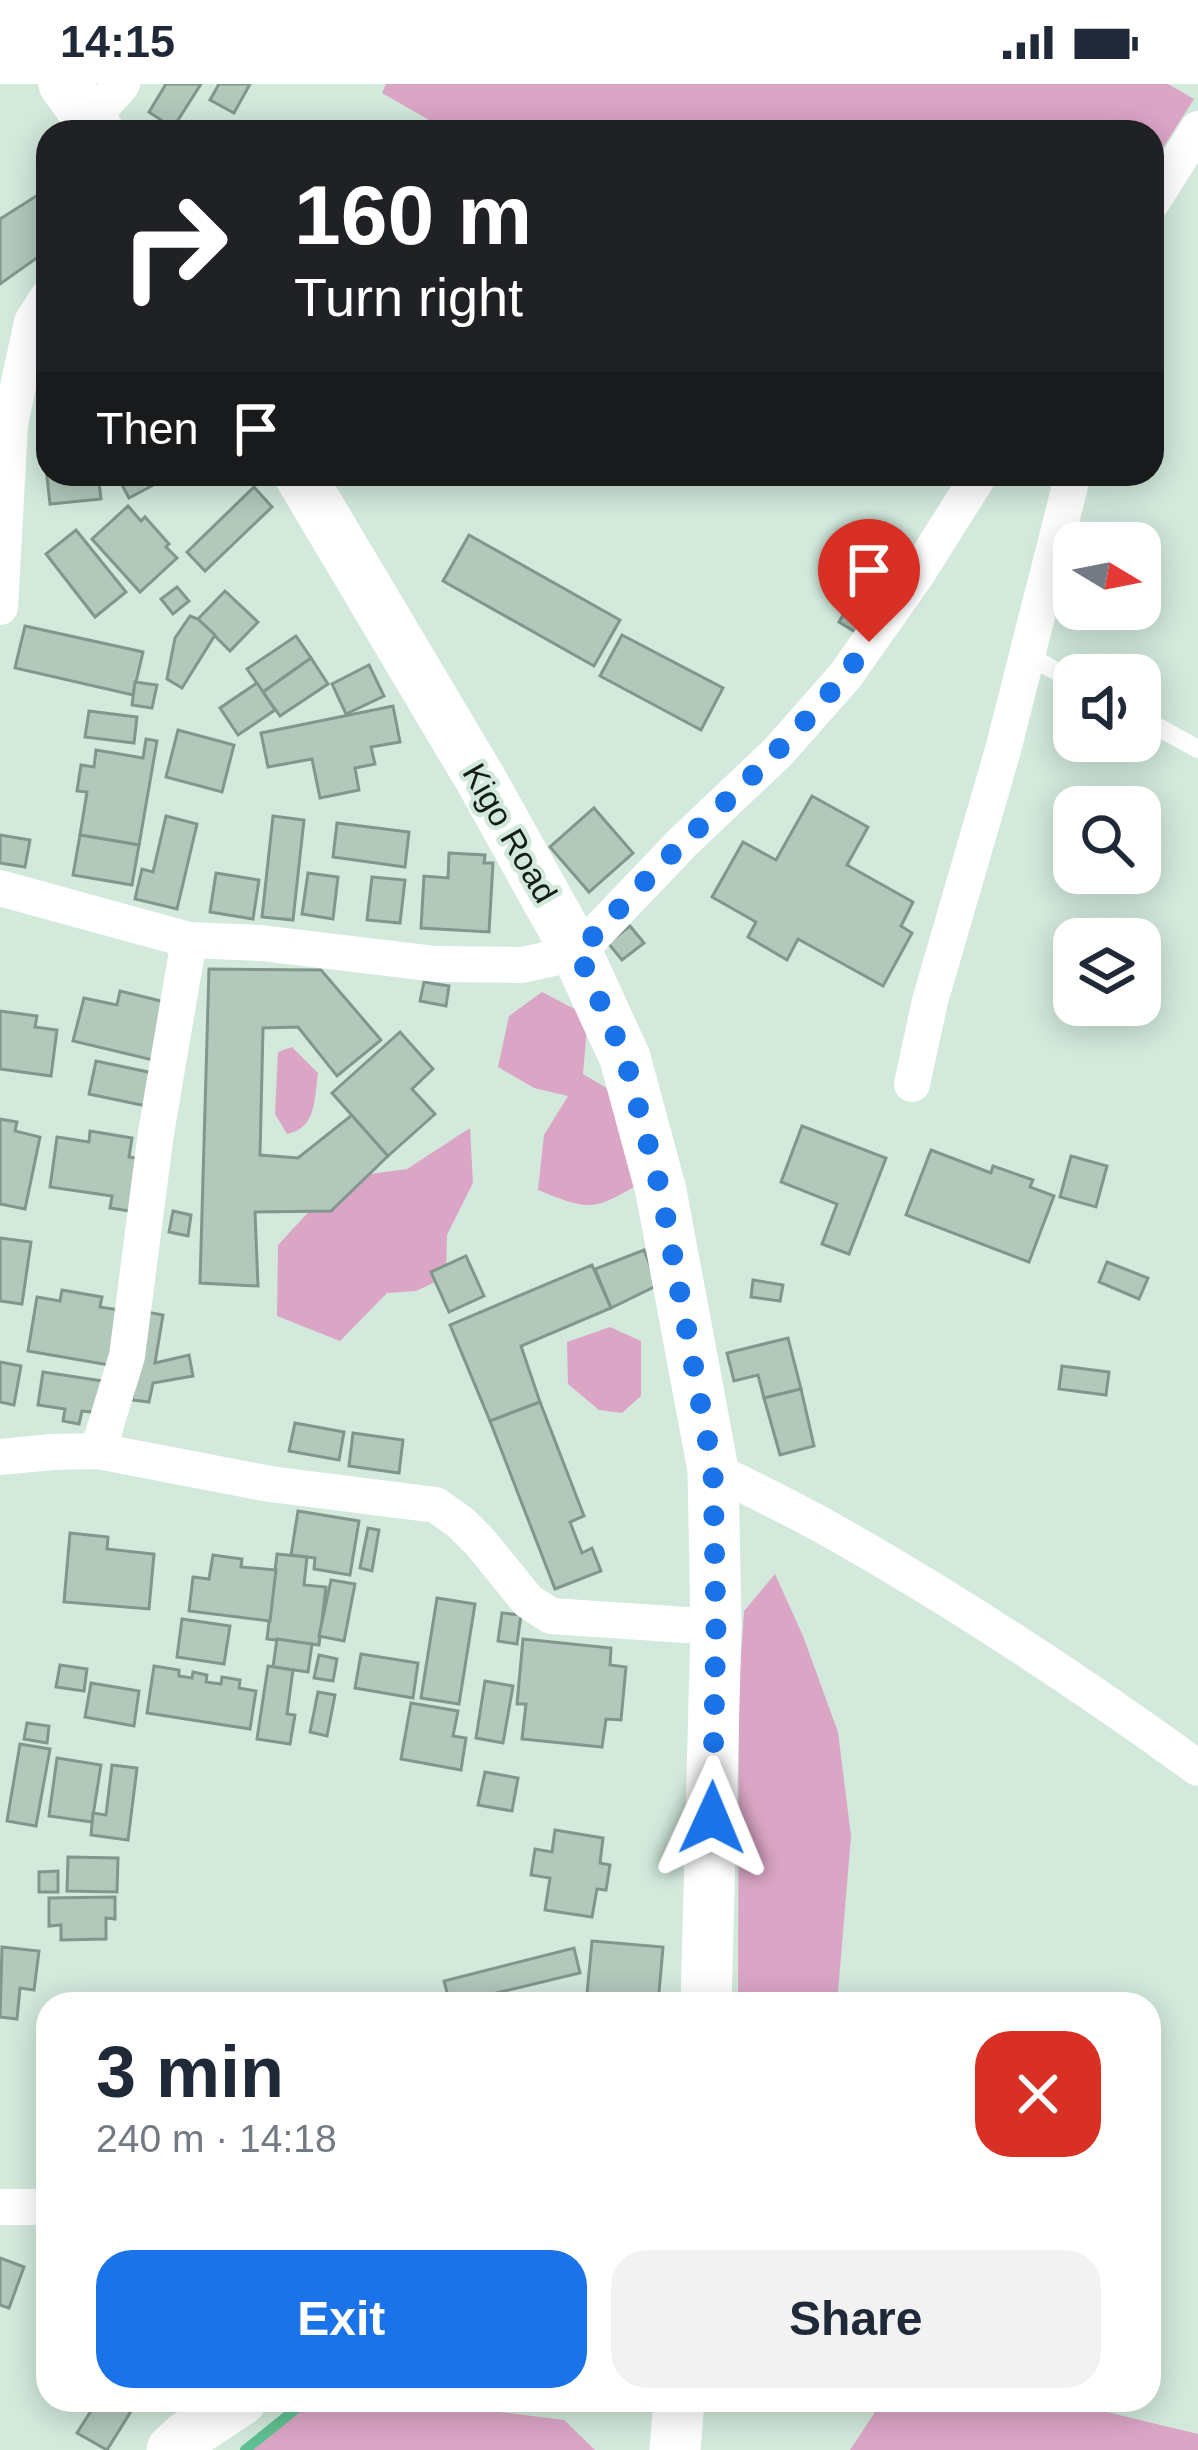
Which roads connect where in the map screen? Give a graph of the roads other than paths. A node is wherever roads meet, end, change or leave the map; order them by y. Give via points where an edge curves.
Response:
1 (1198, 129) edge
2 (1164, 183) edge
3 (36, 316) edge
4 (306, 486) edge
5 (972, 486) edge
6 (1070, 486) edge
7 (0, 607) edge
8 (1027, 655) junction
9 (1053, 669) edge
10 (1161, 729) edge
11 (1198, 749) edge
12 (0, 888) edge
13 (189, 940) junction
14 (578, 952) junction
15 (912, 1084) dead end
16 (98, 1451) junction
17 (0, 1457) edge
18 (713, 1470) junction
19 (716, 1627) junction
20 (1198, 1768) edge
21 (707, 1992) edge
22 (0, 2207) edge
23 (36, 2207) edge
24 (223, 2412) edge
25 (172, 2450) edge

1 - 2 street
3 - 7 street via 10,424
4 - 14 street, Kigo Road
5 - 14 street via 845,676
6 - 8 street
8 - 9 lane
8 - 15 street
10 - 11 lane
12 - 13 street
13 - 14 street via 436,964 522,965
13 - 16 street via 127,1356
14 - 18 street, Kigo Road via 625,1058 661,1192
16 - 17 street
16 - 19 street via 436,1505 551,1616
18 - 19 street, Kigo Road
18 - 20 street via 945,1597
19 - 21 street, Kigo Road
22 - 23 street
24 - 25 street

